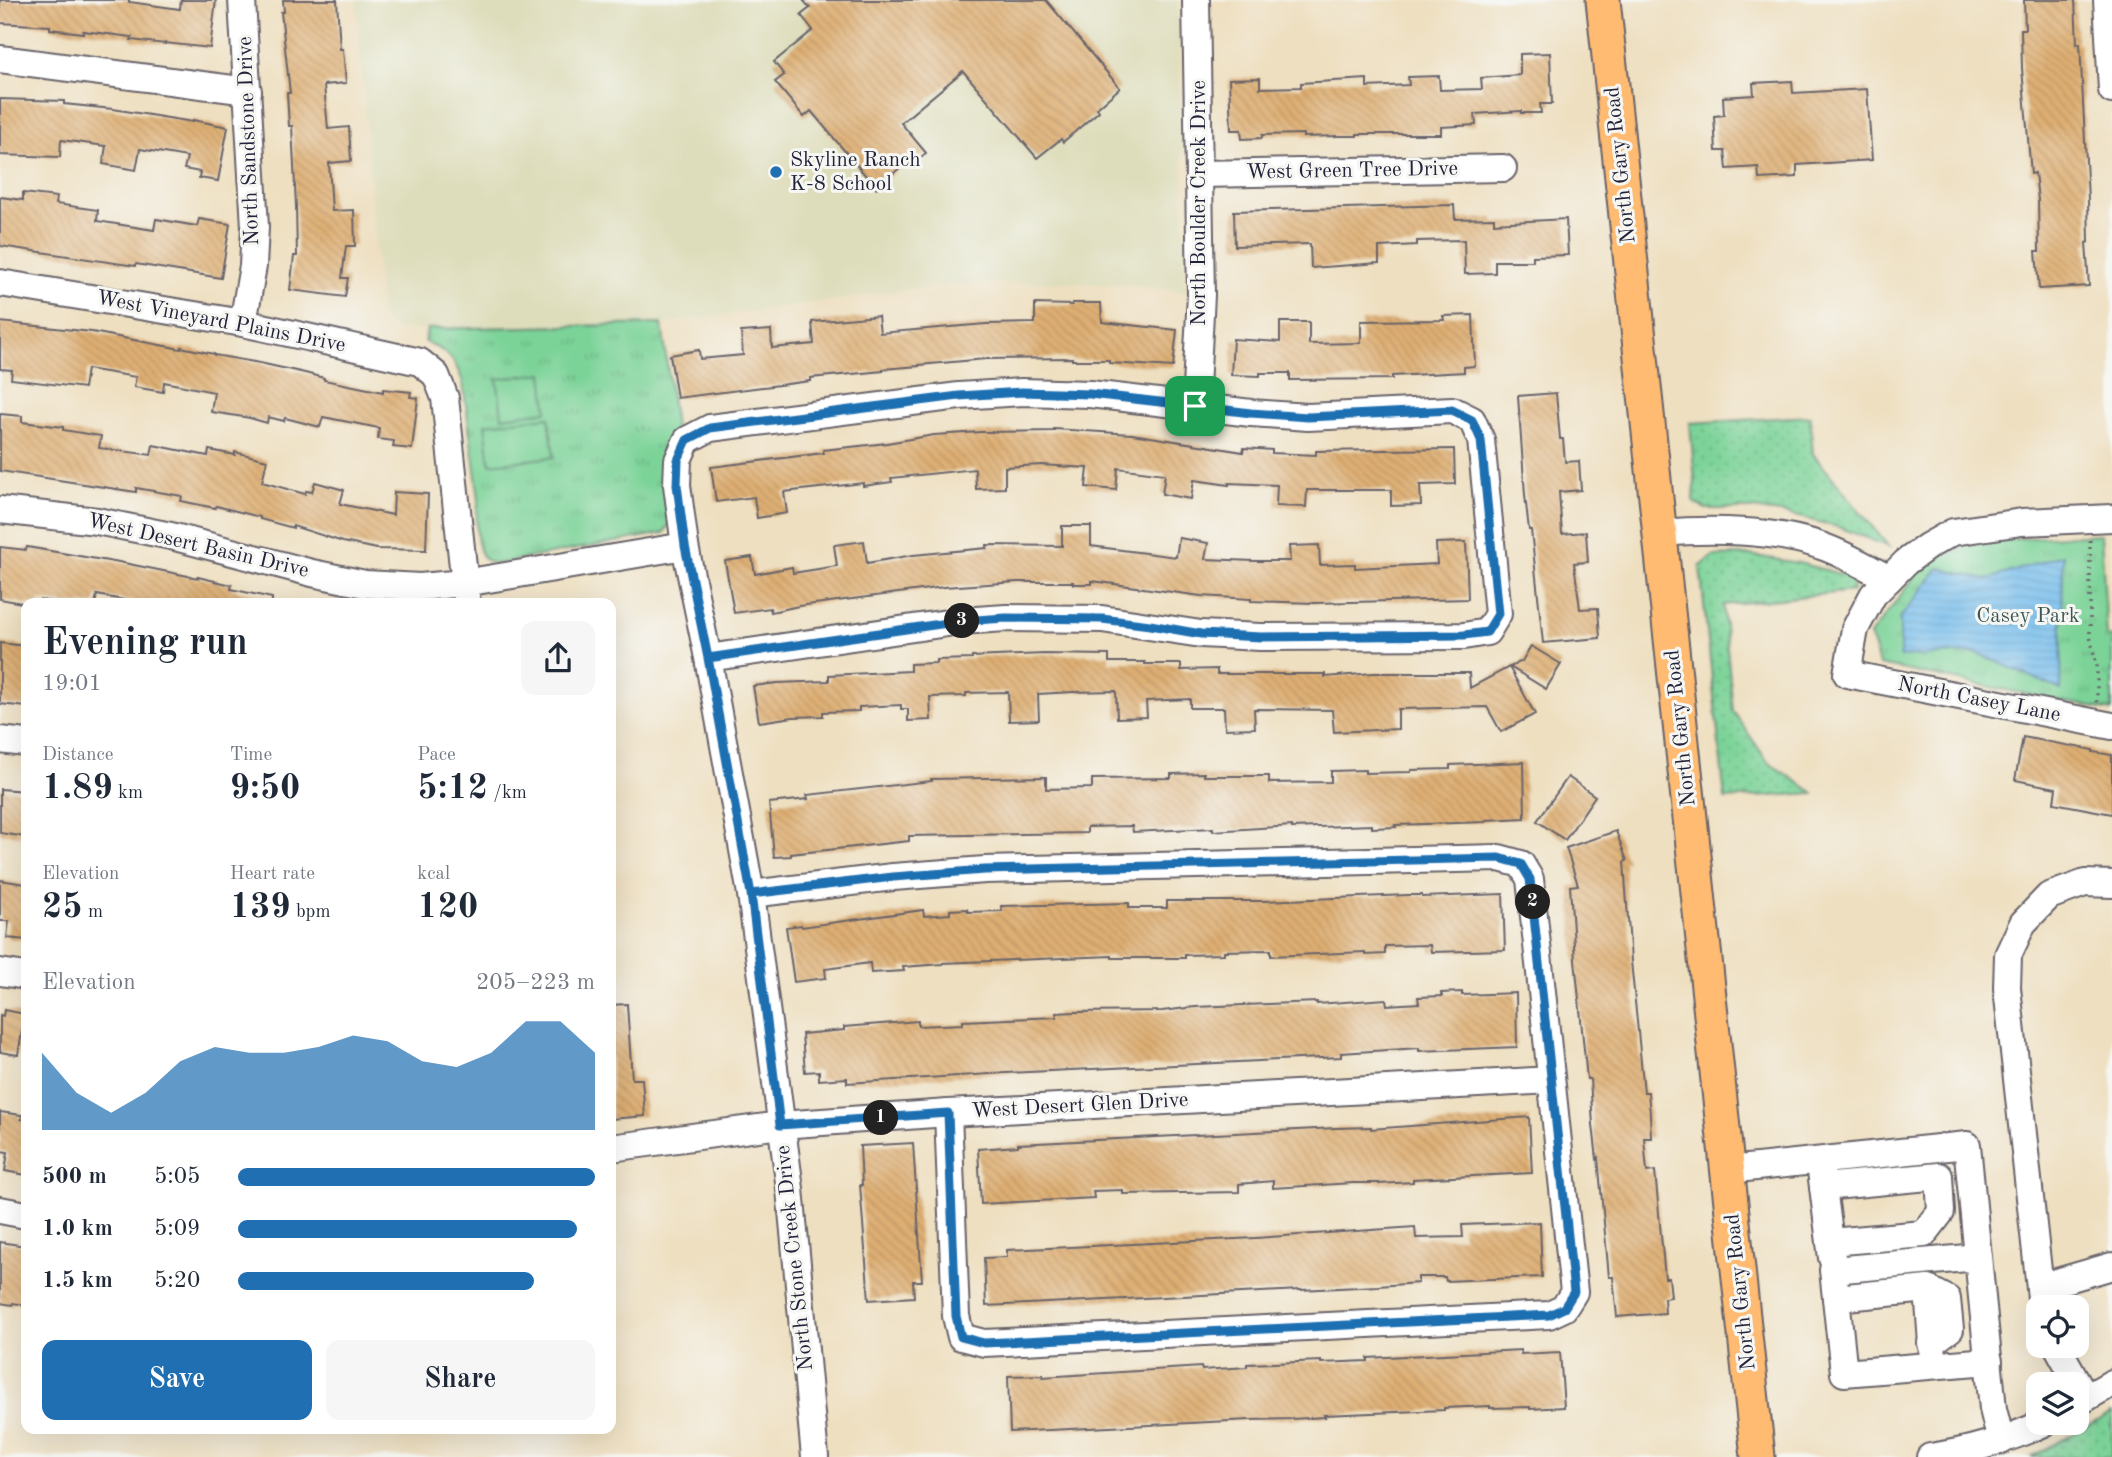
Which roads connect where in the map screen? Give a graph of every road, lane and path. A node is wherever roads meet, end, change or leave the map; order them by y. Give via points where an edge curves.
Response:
1 (242, 0) edge
2 (1196, 0) edge
3 (1603, 0) edge
4 (2107, 0) edge
5 (2111, 51) edge
6 (0, 60) edge
7 (2112, 90) edge
8 (248, 91) junction
9 (1503, 168) dead end
10 (1201, 174) junction
11 (0, 283) edge
12 (243, 323) junction
13 (1195, 406) junction
14 (0, 510) edge
15 (2112, 518) edge
16 (1660, 533) junction
17 (2090, 534) dead end
18 (685, 546) junction
19 (1889, 579) junction
20 (466, 594) edge
21 (708, 658) junction
22 (2104, 717) edge
23 (0, 740) edge
24 (21, 742) edge
25 (2112, 884) edge
26 (751, 894) junction
27 (0, 972) edge
28 (21, 975) edge
29 (1551, 1080) junction
30 (948, 1113) junction
31 (780, 1125) junction
32 (616, 1147) edge
33 (1820, 1160) junction
34 (1728, 1170) junction
35 (1823, 1187) junction
36 (0, 1210) edge
37 (21, 1214) edge
38 (1830, 1242) junction
39 (1978, 1257) junction
40 (2112, 1266) edge
41 (1833, 1270) junction
42 (2041, 1295) edge
43 (2046, 1295) edge
44 (1836, 1298) junction
45 (1933, 1354) junction
46 (1989, 1361) junction
47 (2112, 1382) edge
48 (2089, 1395) edge
49 (2026, 1431) edge
50 (2001, 1441) junction
51 (815, 1457) edge
52 (1759, 1457) edge
53 (1930, 1457) edge

1 - 8 street, North Sandstone Drive
2 - 10 street, North Boulder Creek Drive
3 - 16 main road, North Gary Road
4 - 5 street
5 - 7 street
6 - 8 street
8 - 12 street, North Sandstone Drive via 255,228
9 - 10 street, West Green Tree Drive
10 - 13 street, North Boulder Creek Drive via 1202,295
11 - 12 street, West Vineyard Plains Drive
12 - 20 street, West Vineyard Plains Drive via 420,362 436,375 445,398
13 - 18 street, North Stone Creek Drive via 1022,392 710,428 687,440 678,460
13 - 21 street via 1308,417 1452,410 1472,420 1481,440 1498,614 1487,632 1261,637 1201,634 1102,619 1006,618
14 - 20 street, West Desert Basin Drive via 109,523 365,584
15 - 19 street via 1953,532 1906,562
16 - 19 street via 1758,533 1799,541 1831,550
16 - 34 main road, North Gary Road
17 - 22 path via 2090,636
18 - 20 street, West Desert Basin Drive
18 - 21 street, North Stone Creek Drive
19 - 22 street, North Casey Lane via 1873,596 1855,629 1846,674
21 - 26 street, North Stone Creek Drive
23 - 24 street
25 - 42 street via 2085,883 2049,896 2023,923 2008,955 2007,988
26 - 29 street via 985,870 1499,858 1521,864 1530,879
26 - 31 street, North Stone Creek Drive
27 - 28 street
29 - 30 street, West Desert Glen Drive
29 - 30 street via 1574,1292 1564,1308 1549,1315 998,1343 961,1337 956,1316
30 - 31 street, West Desert Glen Drive
31 - 32 street, West Desert Glen Drive
31 - 51 street, North Stone Creek Drive
33 - 34 street
33 - 35 street
33 - 39 street via 1966,1145
34 - 52 main road, North Gary Road
35 - 38 street
35 - 38 street via 1939,1176 1941,1212 1924,1234
36 - 37 street
38 - 41 street
39 - 41 street
39 - 46 street
40 - 43 street
41 - 44 street
44 - 45 street via 1843,1373
44 - 45 street via 1928,1289 1947,1299 1950,1329
45 - 46 street
46 - 50 street
47 - 48 street
49 - 50 street
50 - 53 street

